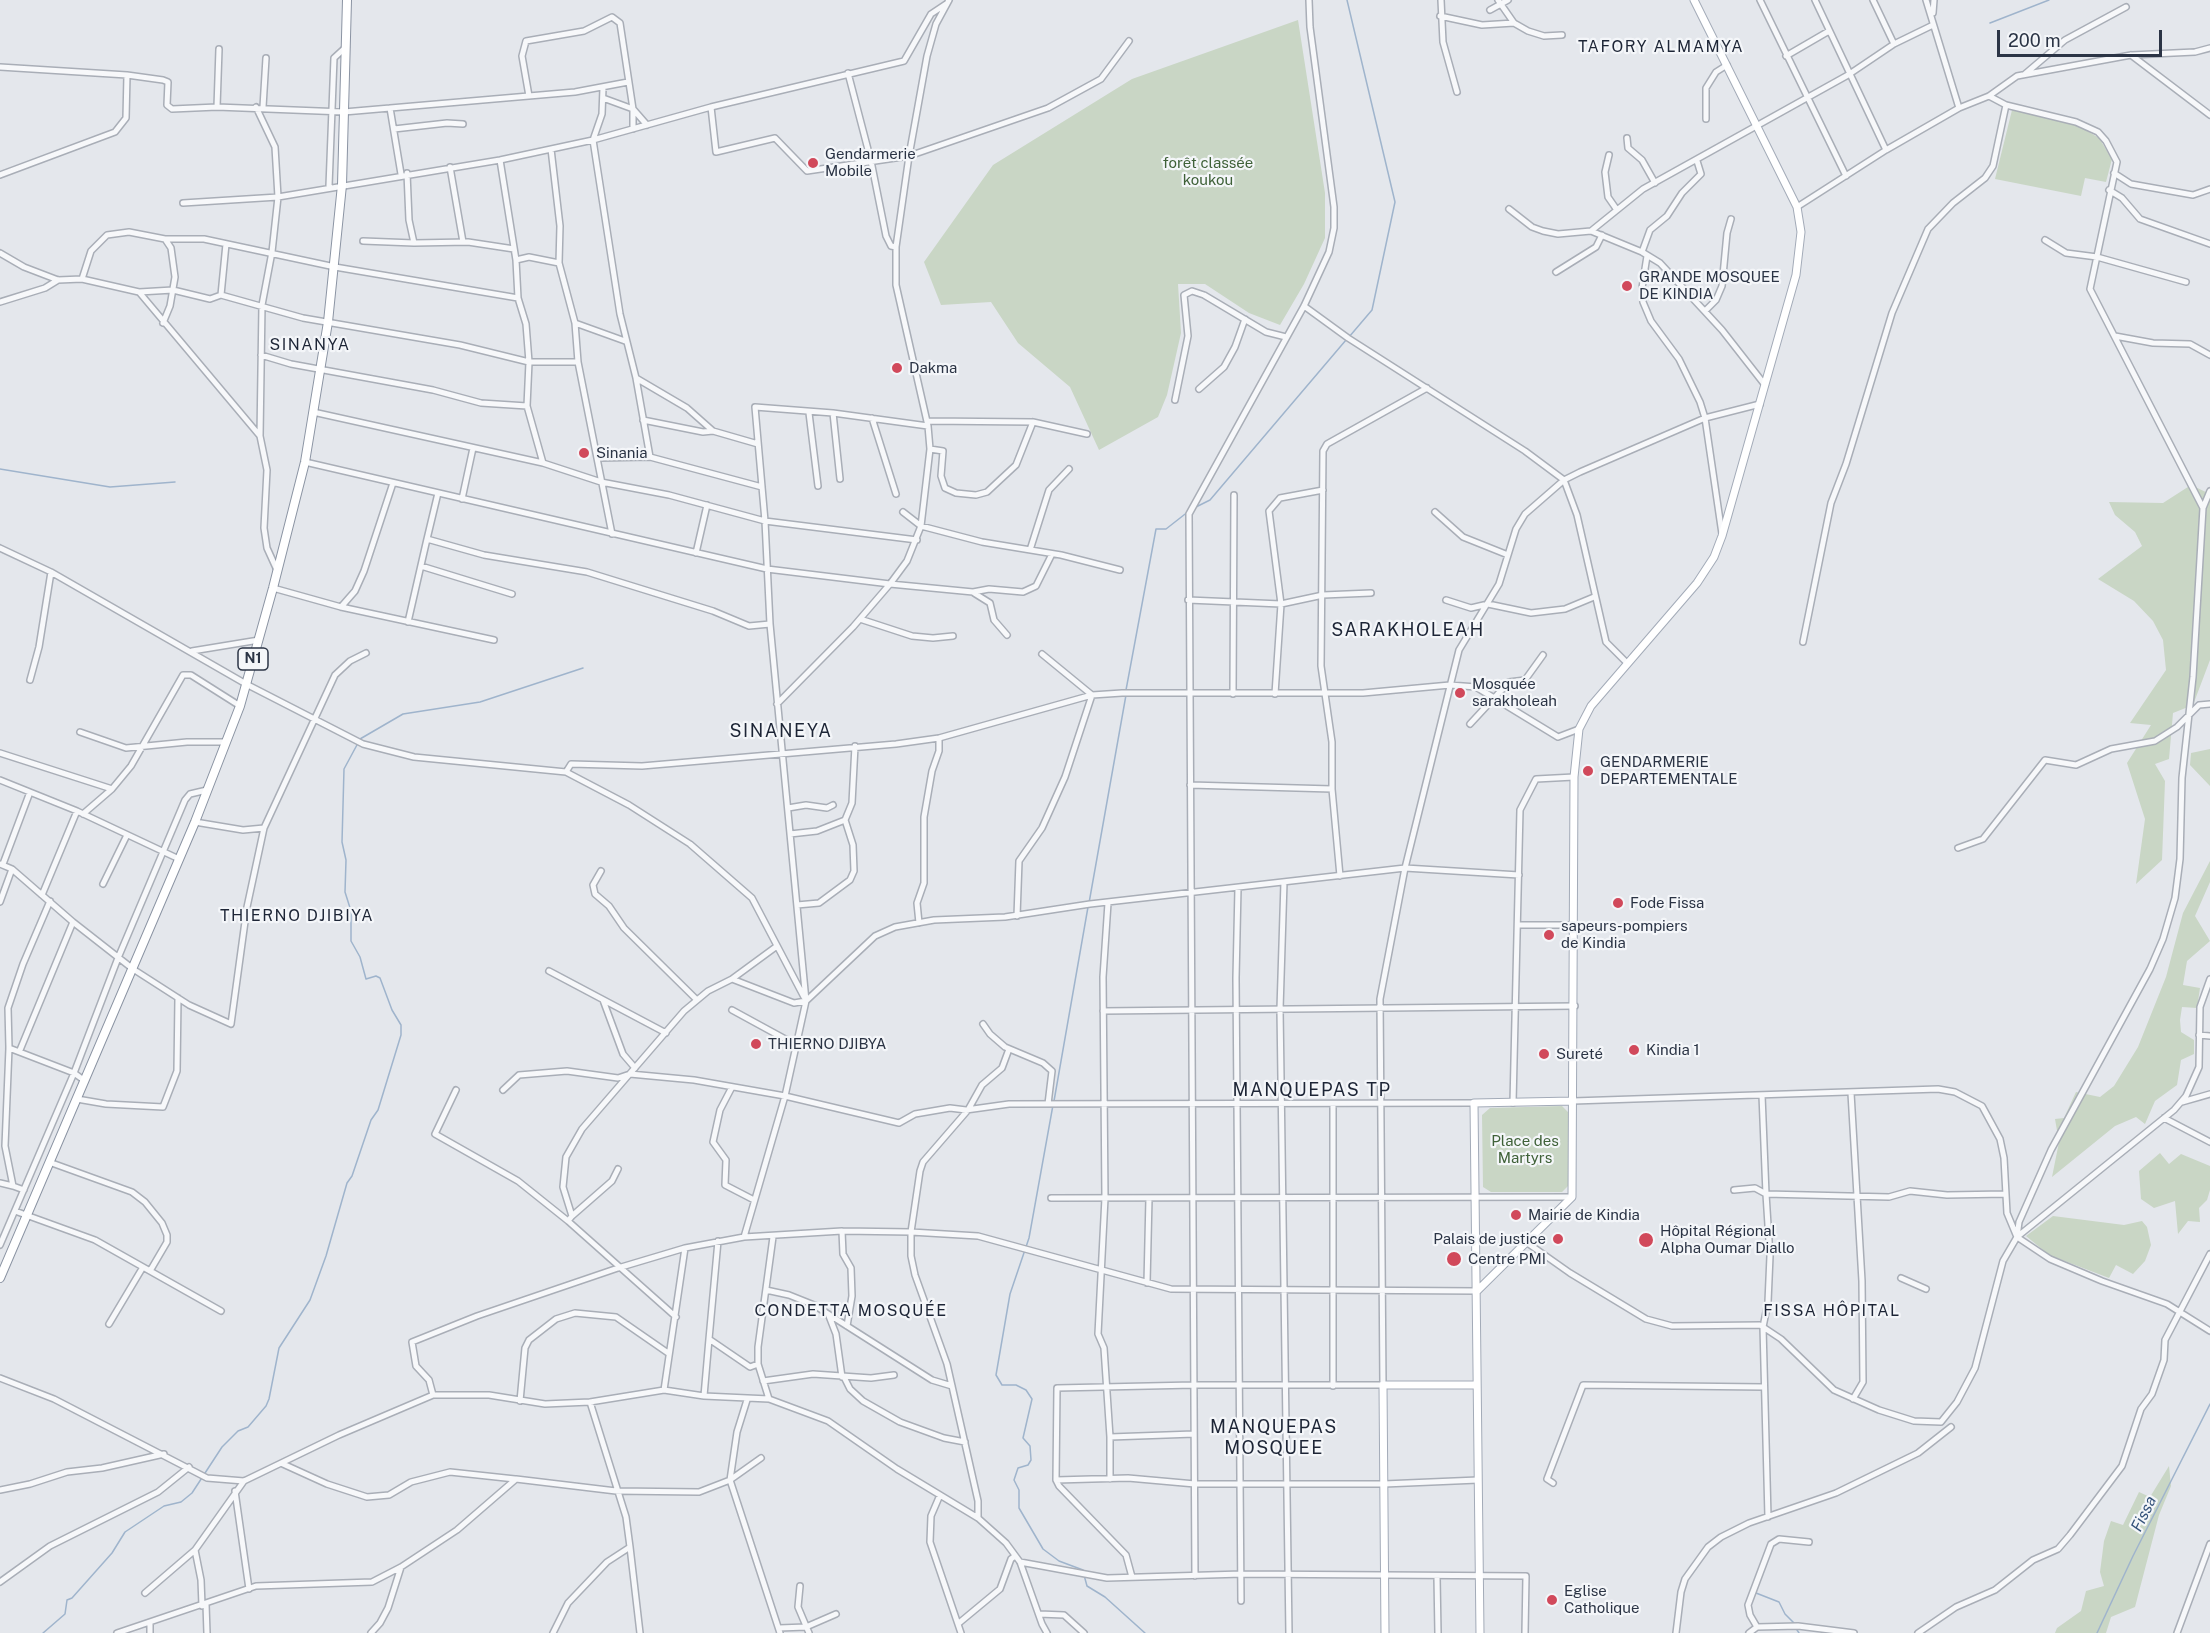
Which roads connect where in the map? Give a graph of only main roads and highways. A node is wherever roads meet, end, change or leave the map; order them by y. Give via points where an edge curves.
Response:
1 (347, 0) edge
2 (1694, 0) edge
3 (1573, 1101) junction
4 (0, 1278) edge
5 (1477, 1291) junction
6 (1477, 1385) junction
7 (1385, 1633) edge
8 (1480, 1633) edge

1 - 4 highway, N1 via 342,185 335,267 322,369 273,588 240,706 195,822
2 - 3 main road via 1797,207 1801,232 1796,275 1714,557 1591,706 1579,729 1574,777
3 - 5 main road via 1572,1197
3 - 5 main road via 1474,1103
5 - 6 main road
6 - 7 main road via 1383,1385
6 - 8 main road

